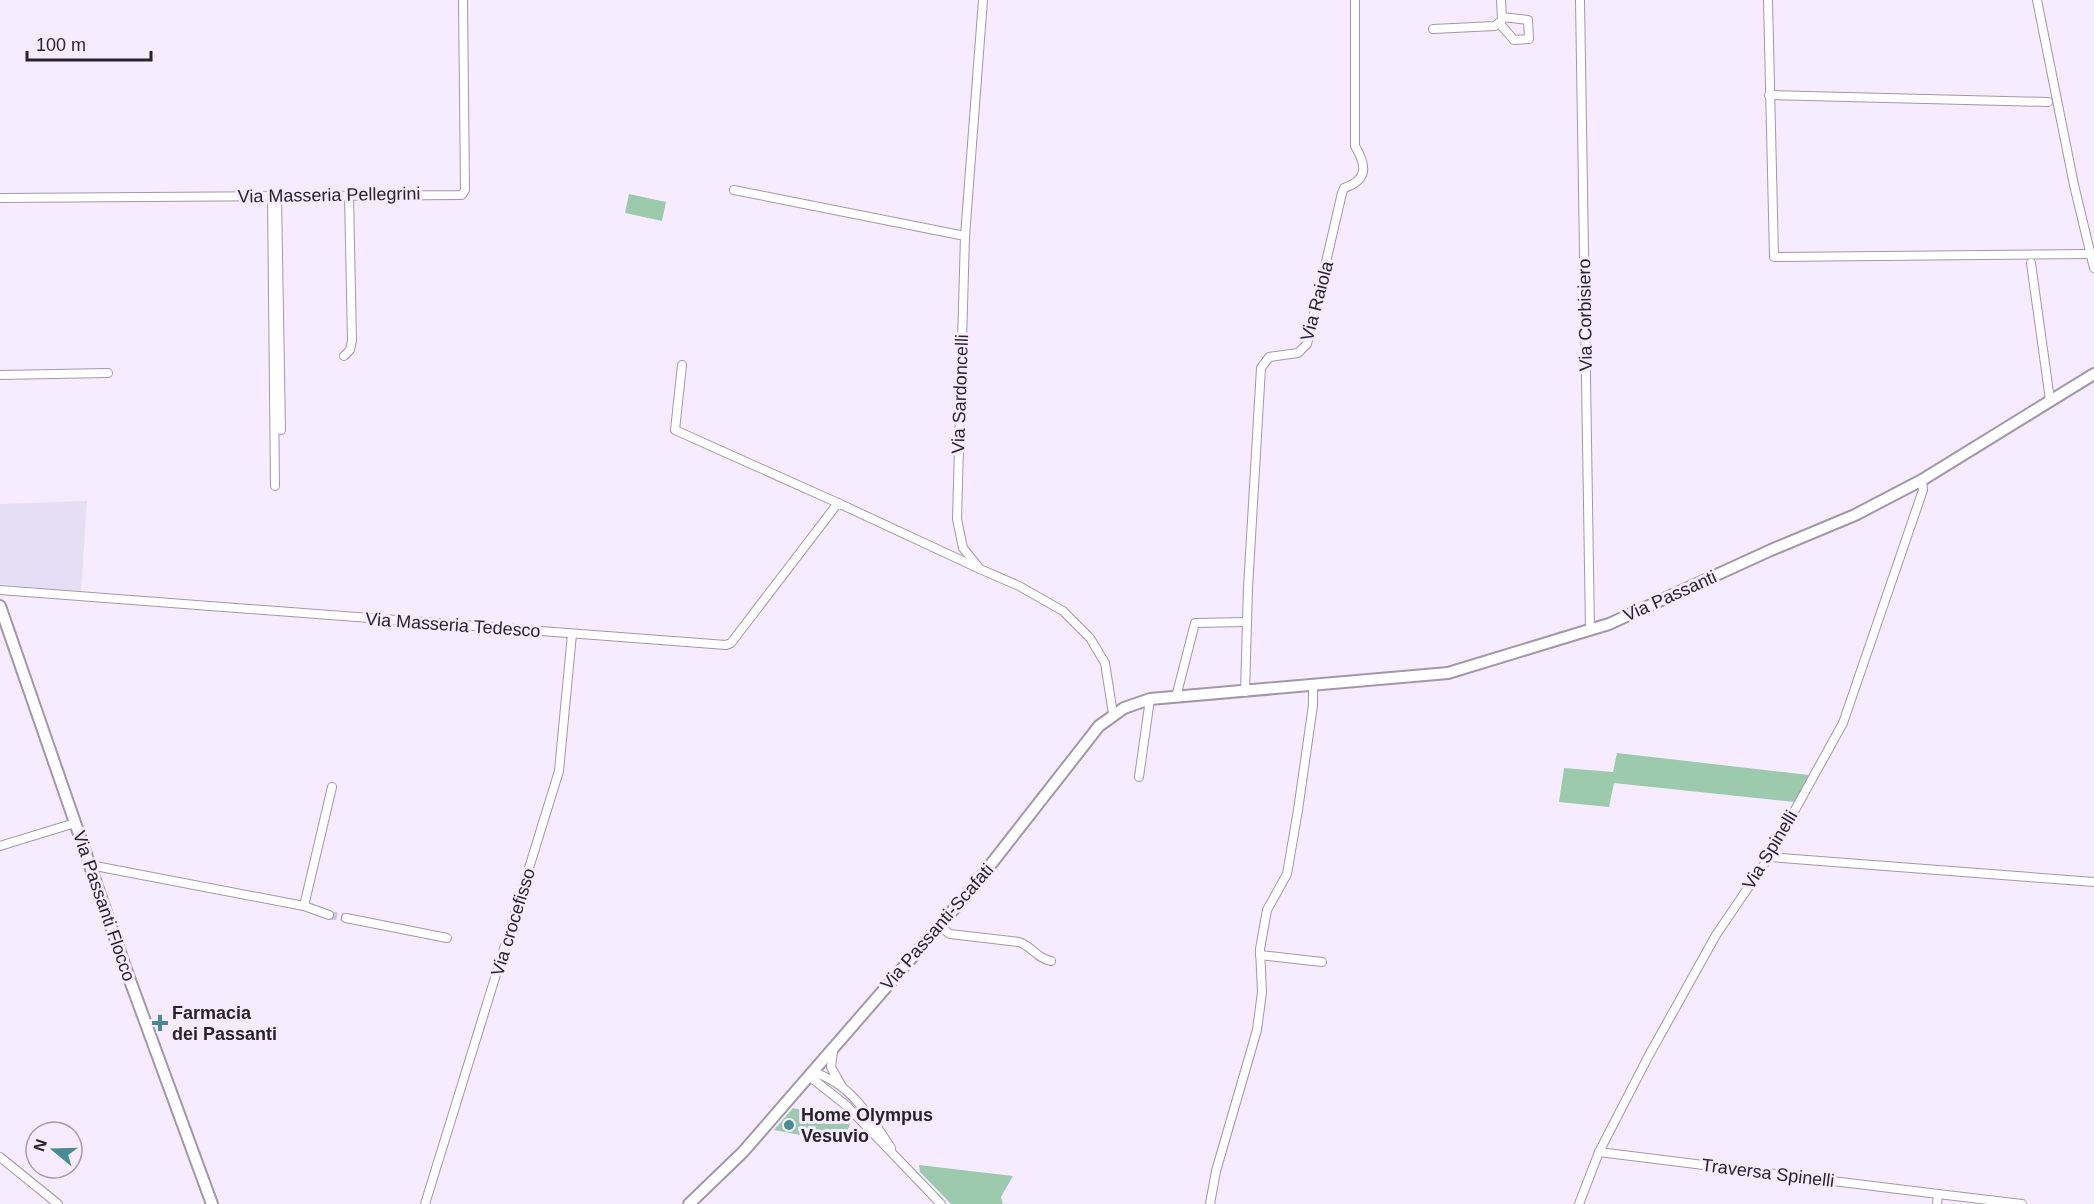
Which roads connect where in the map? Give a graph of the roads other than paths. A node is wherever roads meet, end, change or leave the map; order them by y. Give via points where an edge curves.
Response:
1 (463, 0) edge
2 (983, 0) edge
3 (1355, 0) edge
4 (1501, 0) edge
5 (1580, 0) edge
6 (1768, 0) edge
7 (2037, 0) edge
8 (1433, 29) dead end
9 (1769, 95) junction
10 (2048, 102) dead end
11 (734, 190) dead end
12 (349, 195) junction
13 (275, 196) junction
14 (0, 198) edge
15 (965, 236) junction
16 (2091, 254) junction
17 (2031, 262) dead end
18 (2094, 268) edge
19 (344, 356) dead end
20 (682, 365) dead end
21 (108, 373) dead end
22 (2094, 374) edge
23 (0, 375) edge
24 (2049, 400) junction
25 (281, 430) dead end
26 (1922, 480) junction
27 (275, 486) dead end
28 (838, 503) junction
29 (980, 569) junction
30 (0, 590) edge
31 (0, 606) edge
32 (1246, 622) junction
33 (1590, 630) junction
34 (572, 634) junction
35 (1313, 687) junction
36 (1245, 692) junction
37 (1205, 696) joint
38 (1176, 698) junction
39 (1150, 699) junction
40 (1113, 714) junction
41 (1139, 777) dead end
42 (333, 787) dead end
43 (75, 823) junction
44 (0, 846) edge
45 (1769, 857) junction
46 (90, 866) junction
47 (2094, 882) edge
48 (304, 906) junction
49 (329, 915) tunnel mouth
50 (346, 918) tunnel mouth
51 (939, 926) junction
52 (447, 938) dead end
53 (1260, 955) junction
54 (1051, 961) dead end
55 (1322, 962) dead end
56 (834, 1047) junction
57 (810, 1074) junction
58 (842, 1088) junction
59 (1599, 1152) junction
60 (897, 1156) junction
61 (0, 1157) edge
62 (1938, 1194) junction
63 (58, 1204) edge
64 (212, 1204) edge
65 (425, 1204) edge
66 (689, 1204) edge
67 (941, 1204) edge
68 (1210, 1204) edge
69 (1579, 1204) edge
70 (1936, 1204) edge
71 (2022, 1204) edge

1 - 12 street, Via Masseria Pellegrini via 465,192
2 - 15 street, Via Sardoncelli
3 - 32 street, Via Raiola via 1355,146 1361,155 1363,176 1342,193 1307,344 1298,353 1269,357 1261,368
4 - 8 street via 1501,20 1478,28
5 - 33 street, Via Corbisiero
6 - 9 street
7 - 16 street
9 - 10 street
9 - 16 street via 1774,257
11 - 15 street
12 - 13 street, Via Masseria Pellegrini
12 - 19 street via 352,341
13 - 14 street, Via Masseria Pellegrini
13 - 25 street
13 - 27 street
15 - 29 street, Via Sardoncelli via 957,519 963,548
16 - 18 street
17 - 24 street
20 - 28 street via 675,429
21 - 23 street
22 - 24 street, Via Passanti
24 - 26 street, Via Passanti
26 - 33 street, Via Passanti via 1855,515
26 - 45 street, Via Spinelli via 1923,490 1843,723
28 - 29 street
28 - 34 street, Via Masseria Tedesco via 731,643
29 - 40 street via 1063,611 1090,638 1105,663
30 - 34 street, Via Masseria Tedesco
31 - 43 street, Via Passanti Flocco
32 - 36 street, Via Raiola
32 - 38 street via 1195,622
33 - 35 street, Via Passanti via 1448,673
34 - 65 street, Via crocefisso via 560,771
35 - 36 street, Via Passanti
35 - 53 street via 1287,874 1267,910
36 - 37 street, Via Passanti
37 - 38 street, Via Passanti-Scafati
38 - 39 street, Via Passanti-Scafati
39 - 40 street, Via Passanti-Scafati
39 - 41 street
40 - 51 street, Via Passanti-Scafati
42 - 48 street
43 - 44 street
43 - 46 street, Via Passanti Flocco
45 - 47 street
45 - 59 street, Via Spinelli via 1716,935
46 - 48 street
46 - 64 street, Via Passanti Flocco
48 - 49 street
50 - 52 street
51 - 54 street via 950,933 1019,942 1038,958
51 - 56 street, Via Passanti-Scafati
53 - 55 street
53 - 68 street via 1262,992 1257,1030
56 - 57 street, Via Passanti-Scafati
56 - 58 street via 831,1067
57 - 58 street
57 - 60 street
57 - 66 street, Via Passanti-Scafati via 743,1152
58 - 60 street via 863,1106
59 - 62 street, Traversa Spinelli
59 - 69 street, Via Spinelli
60 - 67 street
61 - 63 street
62 - 70 street
62 - 71 street, Traversa Spinelli

